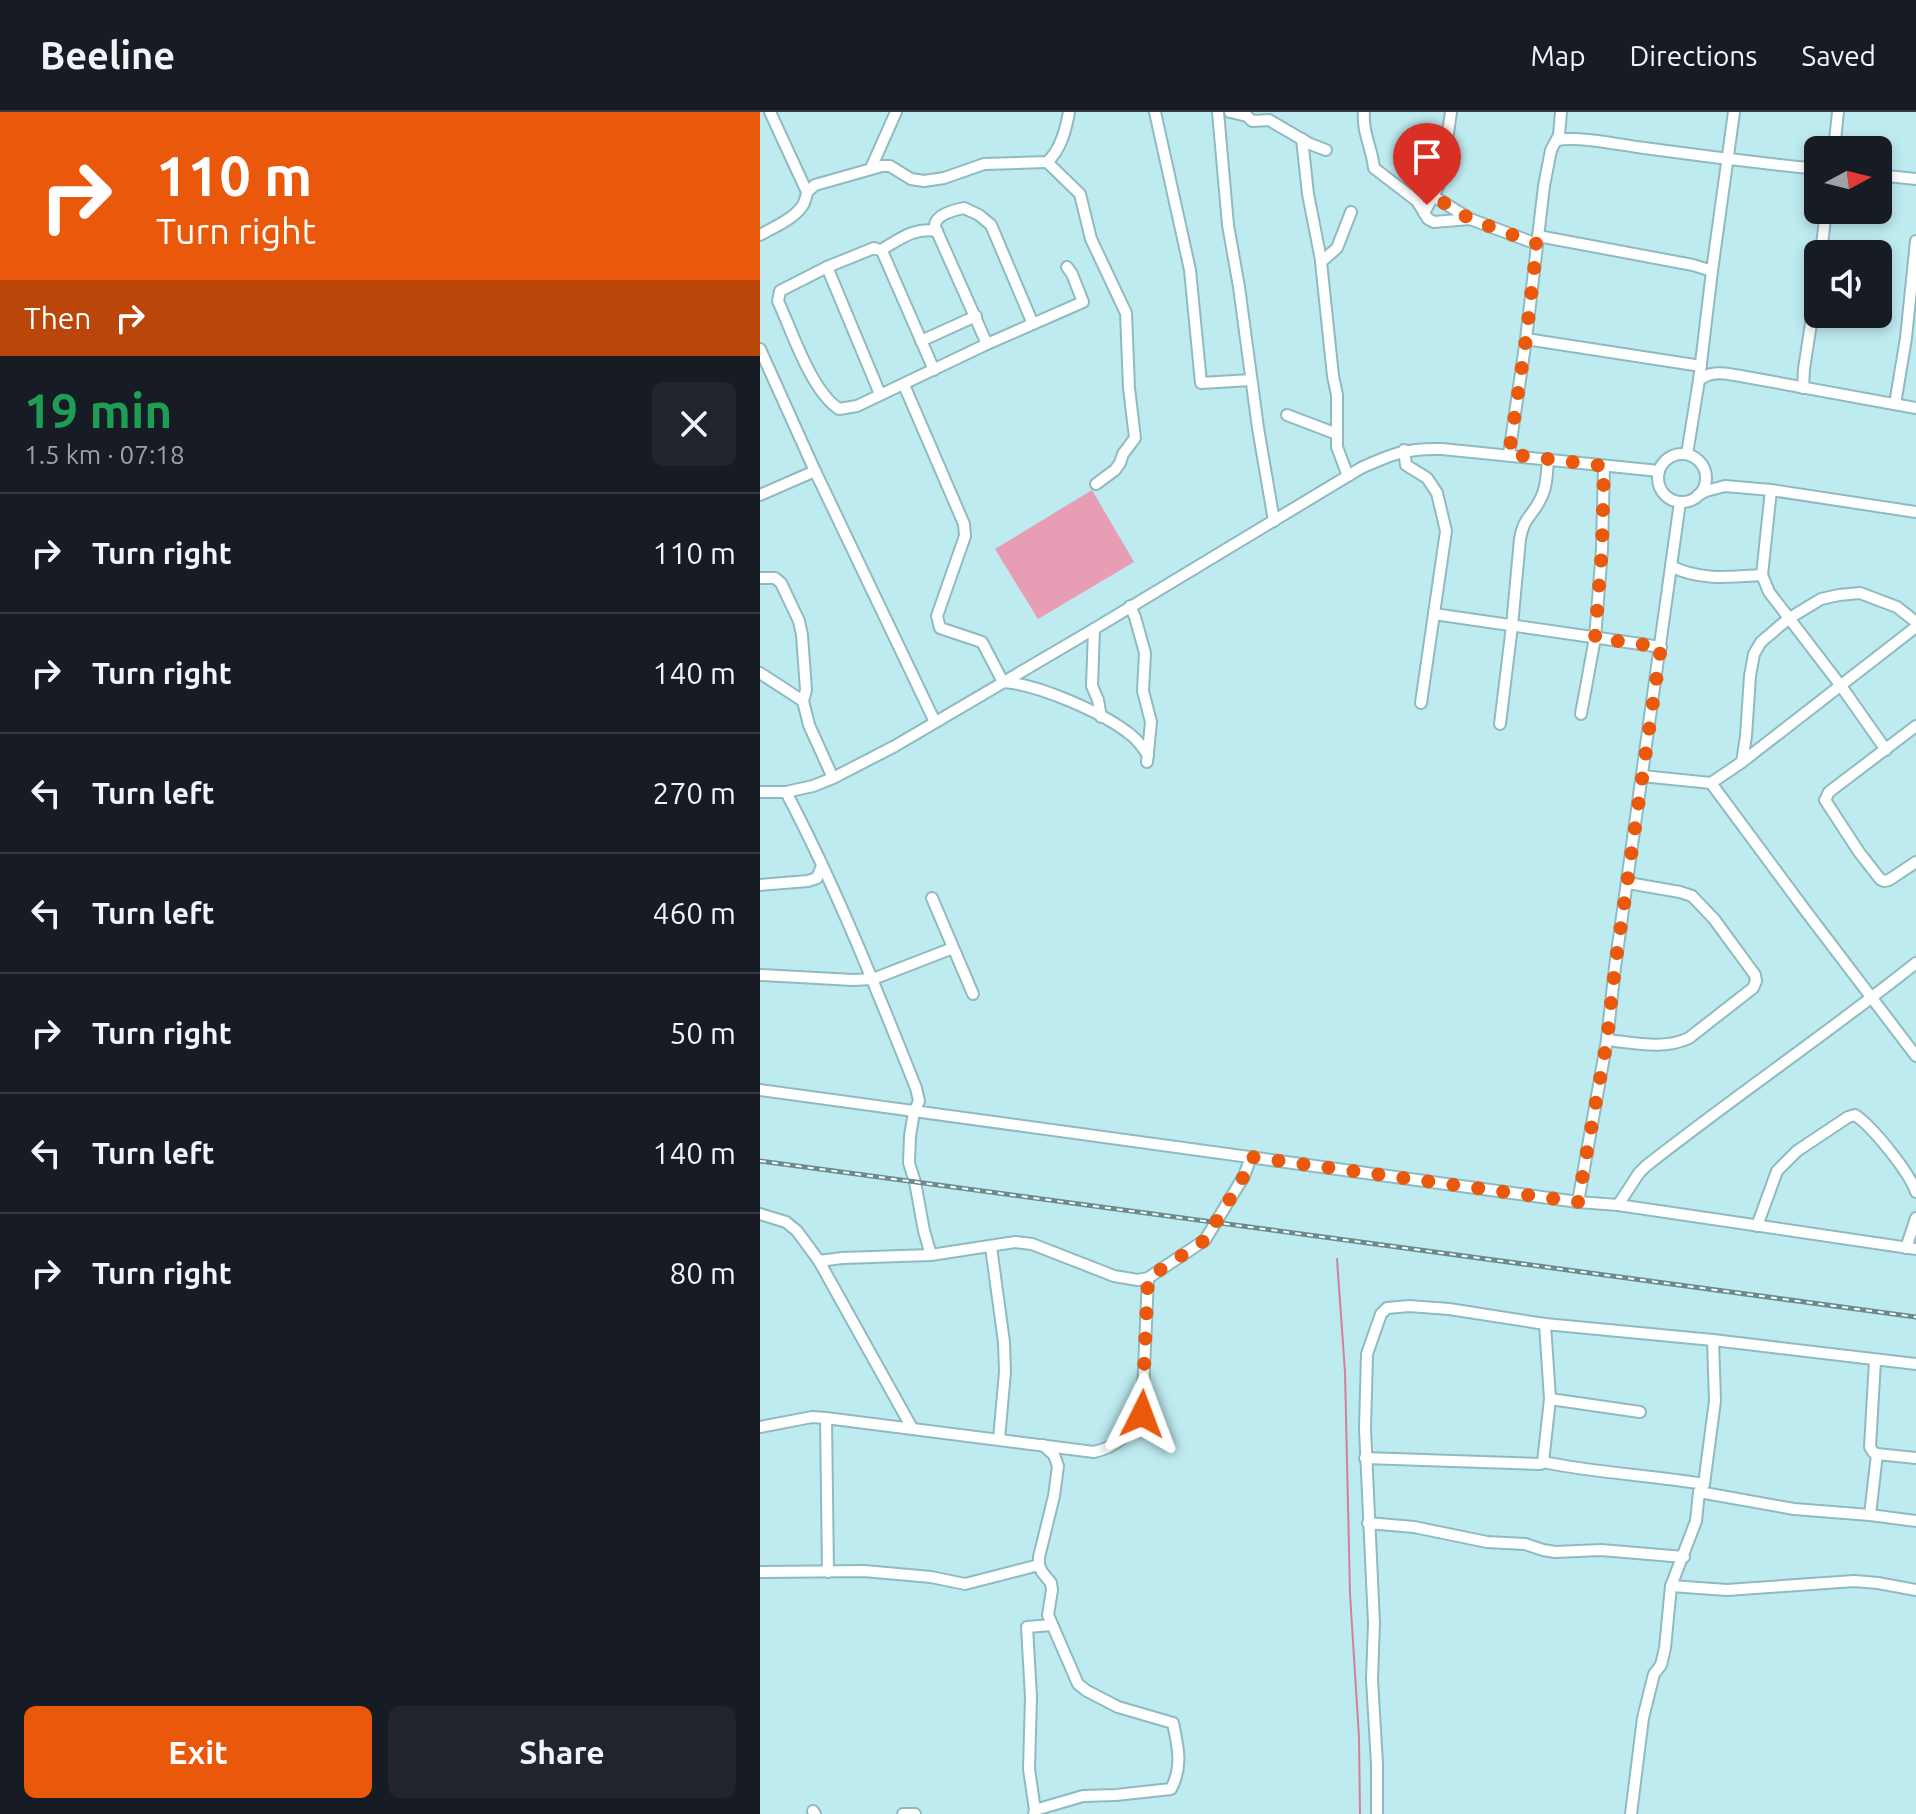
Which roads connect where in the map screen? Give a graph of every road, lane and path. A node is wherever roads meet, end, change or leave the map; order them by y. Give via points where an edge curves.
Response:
1 (770, 112) edge
2 (896, 112) edge
3 (1069, 112) edge
4 (1155, 112) edge
5 (1218, 112) edge
6 (1230, 112) edge
7 (1364, 112) edge
8 (1451, 112) edge
9 (1561, 112) edge
10 (1734, 112) edge
11 (1838, 112) edge
12 (1835, 136) edge
13 (1302, 139) junction
14 (1557, 140) junction
15 (1326, 150) dead end
16 (1728, 160) junction
17 (1047, 162) junction
18 (871, 168) junction
19 (1804, 168) edge
20 (1892, 176) edge
21 (1916, 179) edge
22 (807, 192) junction
23 (1433, 196) junction
24 (1351, 212) dead end
25 (1424, 213) junction
26 (1470, 219) junction
27 (937, 231) junction
28 (760, 235) edge
29 (1538, 240) junction
30 (1916, 241) edge
31 (881, 250) junction
32 (1321, 260) junction
33 (827, 267) junction
34 (1067, 267) dead end
35 (1712, 271) junction
36 (976, 316) junction
37 (1033, 324) junction
38 (1810, 328) edge
39 (1526, 339) junction
40 (921, 341) junction
41 (987, 344) junction
42 (760, 349) edge
43 (1701, 364) junction
44 (934, 370) junction
45 (1714, 372) junction
46 (1251, 380) junction
47 (1699, 380) junction
48 (904, 385) junction
49 (1803, 388) junction
50 (880, 394) junction
51 (1895, 404) junction
52 (1916, 408) edge
53 (1287, 415) dead end
54 (1337, 434) junction
55 (1404, 450) junction
56 (1509, 454) junction
57 (1687, 454) junction
58 (1548, 459) junction
59 (1604, 466) junction
60 (1703, 467) junction
61 (815, 471) junction
62 (1659, 471) junction
63 (1348, 476) junction
64 (1096, 484) dead end
65 (1725, 486) junction
66 (1771, 490) junction
67 (760, 495) edge
68 (1698, 495) junction
69 (1680, 502) junction
70 (1916, 512) edge
71 (1274, 521) junction
72 (1671, 566) junction
73 (1762, 575) junction
74 (760, 578) edge
75 (1130, 606) junction
76 (1434, 614) junction
77 (1788, 619) junction
78 (1916, 624) edge
79 (1512, 626) junction
80 (1094, 629) junction
81 (1595, 638) junction
82 (1661, 647) junction
83 (760, 673) edge
84 (1003, 682) junction
85 (1841, 686) junction
86 (803, 701) junction
87 (1421, 703) dead end
88 (1581, 714) dead end
89 (1101, 717) junction
90 (935, 722) junction
91 (1500, 724) dead end
92 (1916, 726) edge
93 (1886, 750) junction
94 (1742, 762) junction
95 (1642, 776) junction
96 (833, 778) junction
97 (1711, 783) junction
98 (760, 792) edge
99 (786, 792) junction
100 (1916, 862) edge
101 (822, 866) junction
102 (1628, 883) junction
103 (760, 885) edge
104 (932, 898) dead end
105 (953, 948) junction
106 (1916, 963) edge
107 (760, 975) edge
108 (873, 979) junction
109 (973, 994) dead end
110 (1873, 997) junction
111 (1607, 1040) junction
112 (1916, 1056) edge
113 (760, 1090) edge
114 (914, 1112) junction
115 (1251, 1157) junction
116 (1916, 1192) edge
117 (1578, 1202) junction
118 (1618, 1205) junction
119 (760, 1214) edge
120 (1916, 1218) edge
121 (1757, 1226) junction
122 (991, 1247) junction
123 (1911, 1249) edge
124 (931, 1255) junction
125 (819, 1261) junction
126 (1148, 1278) junction
127 (1545, 1324) junction
128 (1713, 1340) junction
129 (1875, 1361) junction
130 (1916, 1364) edge
131 (1550, 1399) junction
132 (1640, 1412) dead end
133 (826, 1418) junction
134 (760, 1427) edge
135 (912, 1428) junction
136 (999, 1439) junction
137 (1043, 1445) junction
138 (1877, 1454) junction
139 (1365, 1458) junction
140 (1916, 1458) edge
141 (1543, 1462) junction
142 (1701, 1488) junction
143 (1870, 1515) junction
144 (1916, 1521) edge
145 (1368, 1523) junction
146 (1684, 1557) junction
147 (1039, 1565) junction
148 (760, 1572) edge
149 (828, 1572) junction
150 (1671, 1586) junction
151 (1916, 1590) edge
152 (1052, 1625) junction
153 (1034, 1812) edge
154 (903, 1814) edge
155 (915, 1814) edge
156 (1377, 1814) edge
157 (1631, 1814) edge

1 - 22 street
2 - 18 street
3 - 17 street via 1058,147
4 - 46 street via 1190,270 1201,383
5 - 46 street
6 - 13 street via 1252,121 1269,120
7 - 25 street via 1374,168 1417,201
8 - 23 street via 1446,160
9 - 14 street
10 - 16 street
11 - 12 street
13 - 15 street
13 - 32 street
14 - 16 street
14 - 29 street via 1544,186
16 - 19 street
16 - 35 street
17 - 18 street via 984,164 924,181 890,166
17 - 64 street via 1080,194 1091,239 1126,313 1135,438 1120,463
18 - 22 street
20 - 21 street
22 - 28 street via 804,205
23 - 25 street
23 - 26 street
24 - 32 street via 1335,251
25 - 26 street via 1434,222
26 - 29 street
27 - 31 street via 913,232
27 - 36 street
27 - 37 street via 936,219 964,208 991,225
29 - 35 street
29 - 39 street
30 - 51 street
31 - 33 street via 874,248
31 - 40 street
32 - 54 street
33 - 50 street
33 - 50 street via 780,291 778,301 812,377 833,406 857,406
34 - 37 street via 1083,302
35 - 43 street
36 - 40 street
36 - 41 street
37 - 41 street
38 - 49 street
39 - 43 street
39 - 56 street
40 - 44 street
41 - 44 street
42 - 61 street
43 - 45 street
43 - 47 street
44 - 48 street
45 - 47 street
45 - 49 street
46 - 71 street
47 - 57 street
48 - 50 street
48 - 84 street via 964,524 965,536 937,623 982,642
49 - 51 street
51 - 52 street
53 - 54 street
54 - 63 street
55 - 56 street
55 - 63 street
55 - 76 street via 1406,465 1427,478 1437,493 1445,524
56 - 58 street
57 - 60 street
57 - 62 street via 1668,459
58 - 59 street
58 - 79 street via 1541,498 1522,525
59 - 62 street
59 - 81 street
60 - 65 street
60 - 68 street via 1706,482
61 - 67 street
61 - 90 street
62 - 69 street via 1661,489
63 - 71 street
65 - 66 street
65 - 68 street
66 - 70 street
66 - 73 street
68 - 69 street
69 - 72 street
71 - 75 street
72 - 73 street via 1701,576
72 - 82 street
73 - 77 street
74 - 86 street via 781,583 799,621
75 - 80 street
75 - 89 street via 1145,653 1143,691 1151,722 1147,758 1133,736
76 - 79 street
76 - 87 street
77 - 78 street via 1821,599 1860,593 1897,607
77 - 85 street
77 - 94 street via 1754,654
78 - 85 street
79 - 81 street
79 - 91 street
80 - 84 street
80 - 89 street via 1092,686
81 - 82 street
81 - 88 street
82 - 95 street
83 - 86 street
84 - 89 street via 1061,698
84 - 90 street
85 - 93 street
85 - 94 street
86 - 96 street
90 - 96 street
92 - 93 street
93 - 100 street via 1829,792 1826,805 1880,879 1889,880
94 - 97 street
95 - 97 street
95 - 102 street
96 - 99 street
97 - 110 street
98 - 99 street
99 - 101 street
101 - 103 street via 817,878 808,881
101 - 108 street
102 - 111 street
102 - 111 street via 1692,896 1756,981 1678,1043
104 - 105 street
105 - 108 street
105 - 109 street
106 - 110 street
107 - 108 street
108 - 114 street via 916,1088 919,1101
110 - 112 street
110 - 118 street via 1646,1166
111 - 117 street
113 - 114 street
114 - 115 street
114 - 124 street via 909,1163
115 - 117 street
115 - 126 street via 1205,1240
116 - 121 street via 1886,1147 1855,1115 1797,1151 1777,1171
117 - 118 street
118 - 121 street
119 - 125 street via 786,1222
120 - 123 street
121 - 123 street
122 - 124 street
122 - 126 street via 1032,1244 1114,1276
122 - 136 street via 1004,1342
124 - 125 street
125 - 135 street
126 - 137 street via 1142,1414 1134,1429 1116,1444 1094,1452
127 - 128 street
127 - 131 street
127 - 139 street via 1449,1309 1387,1308 1367,1354
128 - 129 street
128 - 142 street via 1715,1401
129 - 130 street
129 - 138 street via 1870,1447
131 - 132 street
131 - 141 street
133 - 134 street
133 - 135 street
133 - 149 street
135 - 136 street
136 - 137 street
137 - 147 street via 1058,1466
138 - 140 street
138 - 143 street
139 - 141 street
139 - 145 street
141 - 142 street
142 - 143 street via 1794,1509
142 - 146 street
143 - 144 street
145 - 146 street via 1543,1550
145 - 156 street
146 - 150 street
147 - 149 street via 965,1584 864,1571
147 - 152 street via 1051,1583
148 - 149 street
150 - 151 street via 1727,1590 1854,1581
150 - 157 street via 1665,1648 1643,1718
152 - 153 street via 1027,1627
152 - 153 street via 1078,1684 1118,1707 1173,1723 1180,1755 1171,1789 1083,1796
154 - 155 street

